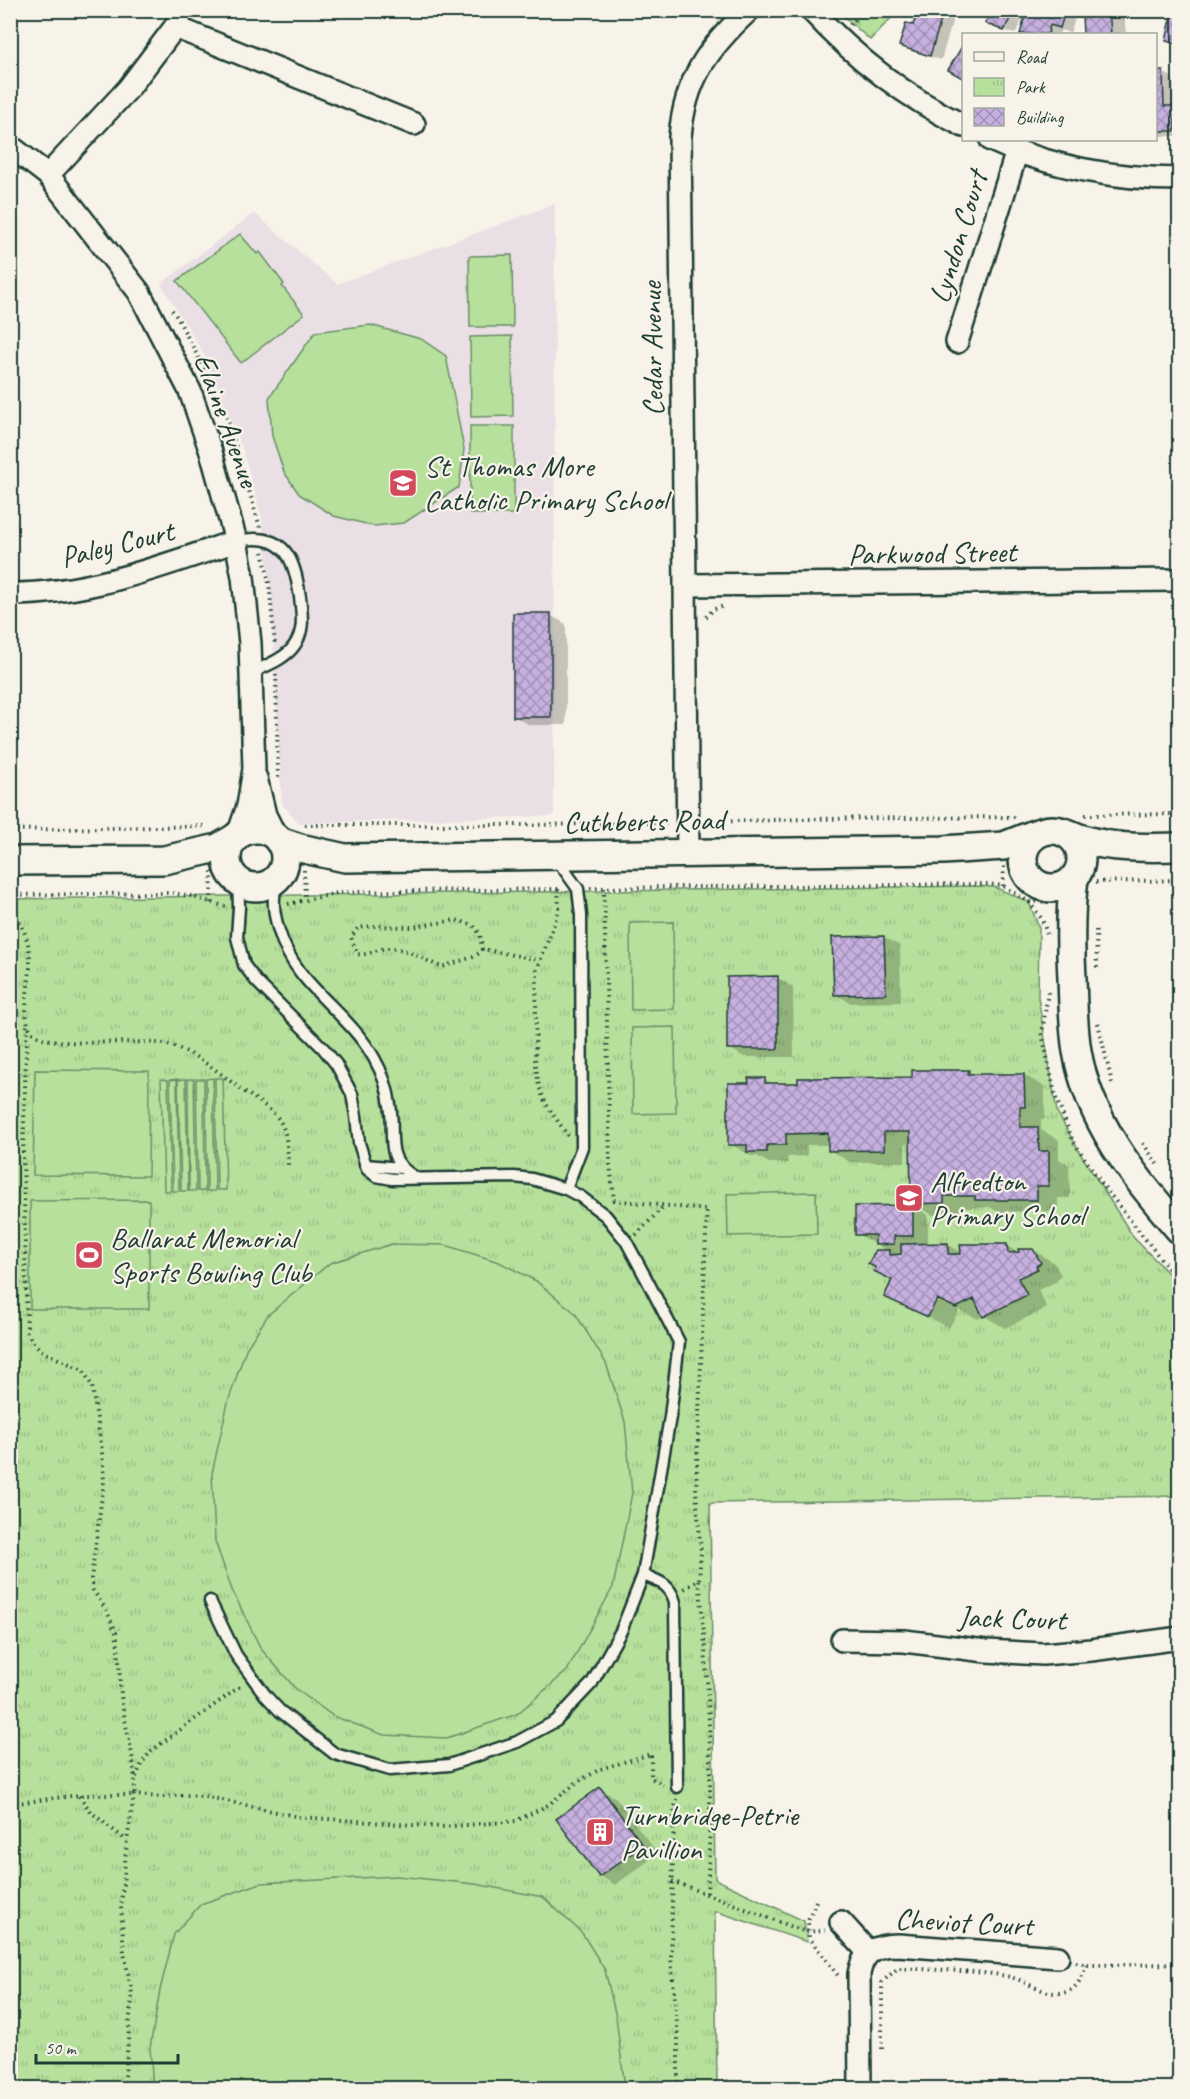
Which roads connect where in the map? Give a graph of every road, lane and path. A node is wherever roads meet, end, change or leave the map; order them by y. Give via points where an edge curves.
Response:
1 (748, 10) edge
2 (811, 10) edge
3 (179, 19) edge
4 (414, 124) dead end
5 (962, 125) edge
6 (994, 141) edge
7 (10, 146) edge
8 (1017, 151) junction
9 (48, 175) junction
10 (1179, 179) edge
11 (957, 342) dead end
12 (236, 541) junction
13 (1179, 580) edge
14 (685, 585) junction
15 (10, 594) edge
16 (252, 673) junction
17 (254, 769) junction
18 (1179, 814) edge
19 (707, 822) dead end
20 (668, 823) dead end
21 (1072, 824) junction
22 (1031, 825) junction
23 (10, 830) edge
24 (229, 833) junction
25 (285, 834) junction
26 (1171, 848) edge
27 (943, 850) junction
28 (688, 853) junction
29 (554, 855) junction
30 (345, 858) junction
31 (164, 860) junction
32 (10, 861) edge
33 (278, 877) junction
34 (236, 879) junction
35 (1179, 880) edge
36 (1069, 884) junction
37 (10, 895) edge
38 (10, 906) edge
39 (273, 906) junction
40 (239, 908) junction
41 (1095, 921) dead end
42 (482, 949) junction
43 (540, 960) junction
44 (1097, 978) dead end
45 (1097, 1018) dead end
46 (27, 1023) junction
47 (1113, 1089) dead end
48 (1138, 1137) dead end
49 (582, 1141) junction
50 (365, 1165) junction
51 (288, 1166) dead end
52 (401, 1168) junction
53 (1162, 1172) dead end
54 (415, 1178) junction
55 (566, 1189) junction
56 (665, 1205) junction
57 (1176, 1218) edge
58 (1143, 1238) dead end
59 (626, 1240) junction
60 (1179, 1283) edge
61 (643, 1575) junction
62 (699, 1580) junction
63 (673, 1596) junction
64 (210, 1602) dead end
65 (1179, 1638) edge
66 (842, 1640) dead end
67 (252, 1678) junction
68 (136, 1778) junction
69 (674, 1790) junction
70 (78, 1795) junction
71 (134, 1795) junction
72 (10, 1804) edge
73 (127, 1841) junction
74 (672, 1881) junction
75 (707, 1894) junction
76 (816, 1900) dead end
77 (842, 1925) joint
78 (808, 1932) junction
79 (868, 1952) junction
80 (1058, 1957) dead end
81 (1179, 1964) edge
82 (859, 1981) junction
83 (882, 1982) junction
84 (882, 2053) dead end
85 (124, 2088) edge
86 (678, 2088) edge
87 (860, 2088) edge

1 - 14 street, Cedar Avenue via 708,53 689,90 681,123
2 - 5 street via 879,74
3 - 4 street
3 - 9 street via 128,89
6 - 8 street
7 - 9 street, Elaine Avenue
8 - 10 street via 1090,170
8 - 11 street, Lyndon Court
9 - 12 street, Elaine Avenue via 139,292 190,391
12 - 15 street, Paley Court via 132,576 41,593
12 - 16 street, Elaine Avenue
12 - 16 lane via 262,540 287,553 296,571 302,617 300,635 293,648
13 - 14 street, Parkwood Street
14 - 28 street, Cedar Avenue
16 - 17 street, Elaine Avenue
17 - 24 street, Elaine Avenue via 248,806
17 - 25 street, Elaine Avenue via 265,815
18 - 21 path
19 - 22 path via 807,819
20 - 25 path
21 - 22 street via 1049,829
21 - 26 street via 1088,842
21 - 36 street via 1081,863
22 - 27 street, Cuthberts Road via 1004,846
22 - 36 street via 1023,853 1024,867
23 - 24 path
24 - 25 street via 255,829
24 - 31 street via 218,848
24 - 34 street via 228,866
25 - 30 street, Cuthberts Road via 300,848
25 - 33 street via 284,867
26 - 36 street via 1122,856
27 - 28 street, Cuthberts Road
27 - 36 street, Cuthberts Road
28 - 29 street, Cuthberts Road
29 - 30 street, Cuthberts Road
29 - 49 lane via 575,884 580,900
30 - 33 street, Cuthberts Road
31 - 32 street
31 - 34 street
33 - 34 street via 256,887
33 - 39 lane
34 - 40 lane
35 - 36 path
36 - 56 path via 1029,902 1003,886 988,884 604,888 614,1200
36 - 57 street via 1077,1050 1089,1094 1129,1169
37 - 40 path via 182,894
38 - 46 path via 21,921 28,946
39 - 43 path via 342,892 558,889 557,916
39 - 52 lane via 282,944 291,962 374,1058 388,1095 392,1149
40 - 50 lane via 237,943 244,965 341,1071 354,1103
41 - 44 path
42 - 42 path via 480,934 473,925 456,920 412,927 358,928 351,937 357,954 389,948 410,951 442,968 473,957
42 - 43 path
43 - 49 path via 534,1052 539,1087 567,1136
45 - 47 path
46 - 51 path via 35,1034 50,1041 144,1041 175,1047 193,1056 277,1115 286,1132
46 - 68 path via 22,1156 27,1332 43,1352 83,1370 92,1386 104,1481 91,1584 116,1634 122,1702
48 - 53 path
49 - 55 lane
50 - 52 lane
50 - 54 lane via 376,1176
52 - 54 lane
54 - 55 lane via 514,1177
55 - 59 lane via 606,1216
56 - 59 path via 640,1232
56 - 62 path via 706,1210 696,1491
58 - 60 path
59 - 61 lane via 679,1342
61 - 63 lane via 664,1583
61 - 67 lane via 621,1631 592,1683 556,1721 517,1742 449,1765 390,1770 335,1754 280,1711
62 - 63 path
62 - 75 path via 707,1654
63 - 69 lane
64 - 67 lane
65 - 66 street, Jack Court via 1043,1654 904,1641
67 - 68 path via 159,1743 146,1757
68 - 71 path
69 - 71 path via 651,1778 651,1754 600,1769 548,1805 516,1821 442,1827 299,1817 204,1796
69 - 74 path
70 - 71 path
70 - 72 path
70 - 73 path via 92,1813
71 - 73 path
73 - 85 path via 121,1918 132,1992
74 - 75 path
74 - 86 path via 671,1957
75 - 78 path
76 - 78 path via 808,1917
77 - 78 path
77 - 79 street, Cheviot Court
78 - 82 path via 839,1977
79 - 80 street, Cheviot Court via 898,1945
79 - 82 street, Cheviot Court via 860,1967
81 - 83 path via 1086,1965 1078,1984 1059,1993 1008,1976 898,1968
82 - 83 path
82 - 87 street, Cheviot Court
83 - 84 path

